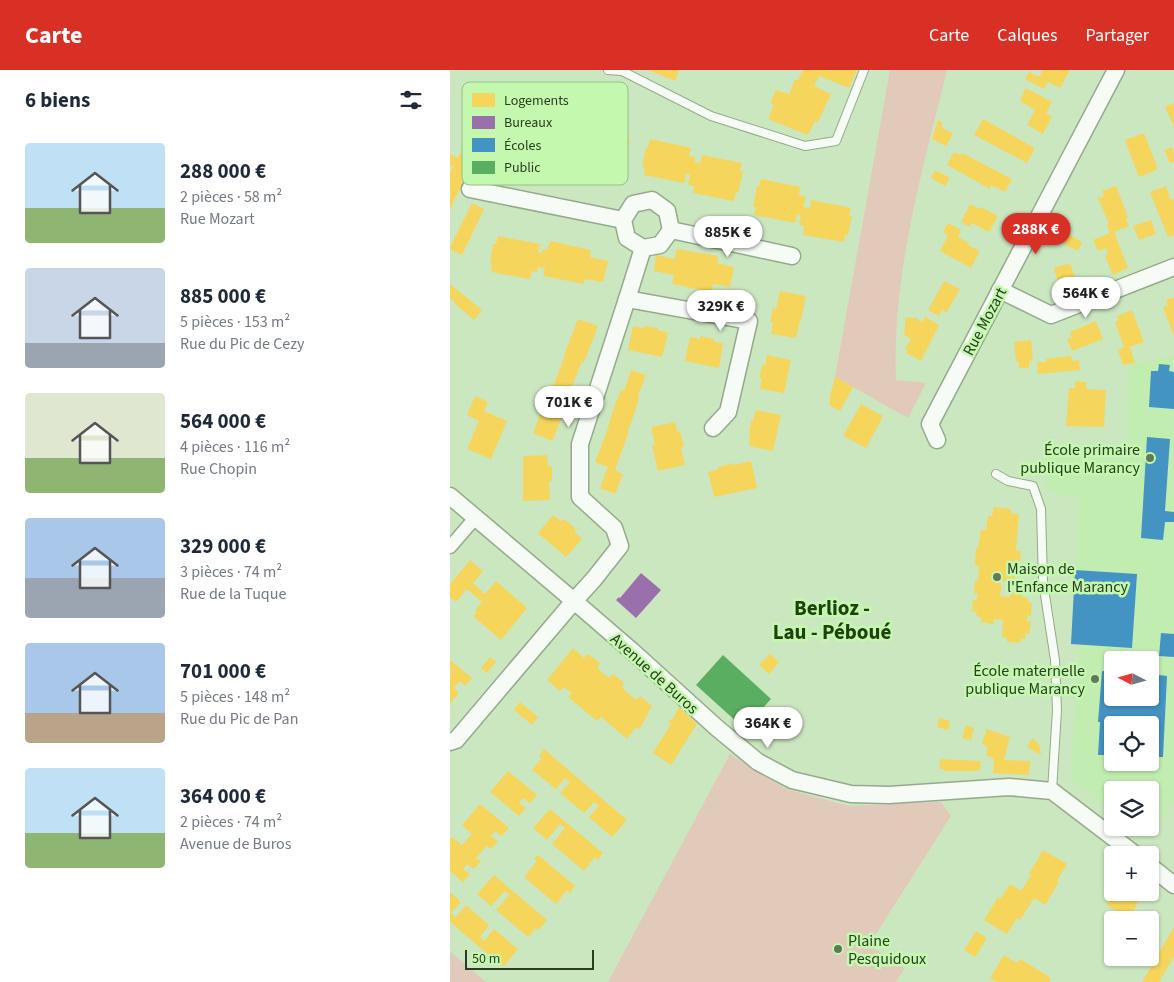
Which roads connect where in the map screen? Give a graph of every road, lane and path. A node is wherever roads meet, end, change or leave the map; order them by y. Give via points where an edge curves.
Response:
1 (608, 70) edge
2 (864, 70) edge
3 (1116, 70) edge
4 (470, 189) dead end
5 (623, 220) junction
6 (671, 230) junction
7 (643, 248) junction
8 (792, 256) dead end
9 (1174, 267) edge
10 (1000, 290) junction
11 (627, 300) junction
12 (713, 428) dead end
13 (937, 440) dead end
14 (996, 474) dead end
15 (450, 496) edge
16 (476, 517) junction
17 (450, 547) edge
18 (574, 601) junction
19 (450, 742) edge
20 (1052, 791) junction
21 (1124, 846) edge
22 (1159, 873) edge
23 (1174, 885) edge

1 - 2 lane via 622,71 711,116 805,146 836,141
3 - 10 street, Rue Mozart
4 - 5 street
5 - 6 street via 633,204 652,200 667,211
5 - 7 street via 627,238
6 - 7 street via 660,244
6 - 8 street
7 - 11 street
9 - 10 street via 1051,315
10 - 13 street, Rue Mozart via 930,424
11 - 12 street via 748,321 728,412
11 - 18 street via 580,444 580,497 614,528 620,546
14 - 20 lane via 1008,481 1033,486 1041,509 1043,582 1055,660 1057,710
15 - 16 street, Avenue de Buros
16 - 17 street
16 - 18 street, Avenue de Buros
18 - 19 street via 456,740
18 - 20 street, Avenue de Buros via 758,762 792,780 851,794 1009,787
20 - 21 street
22 - 23 street

